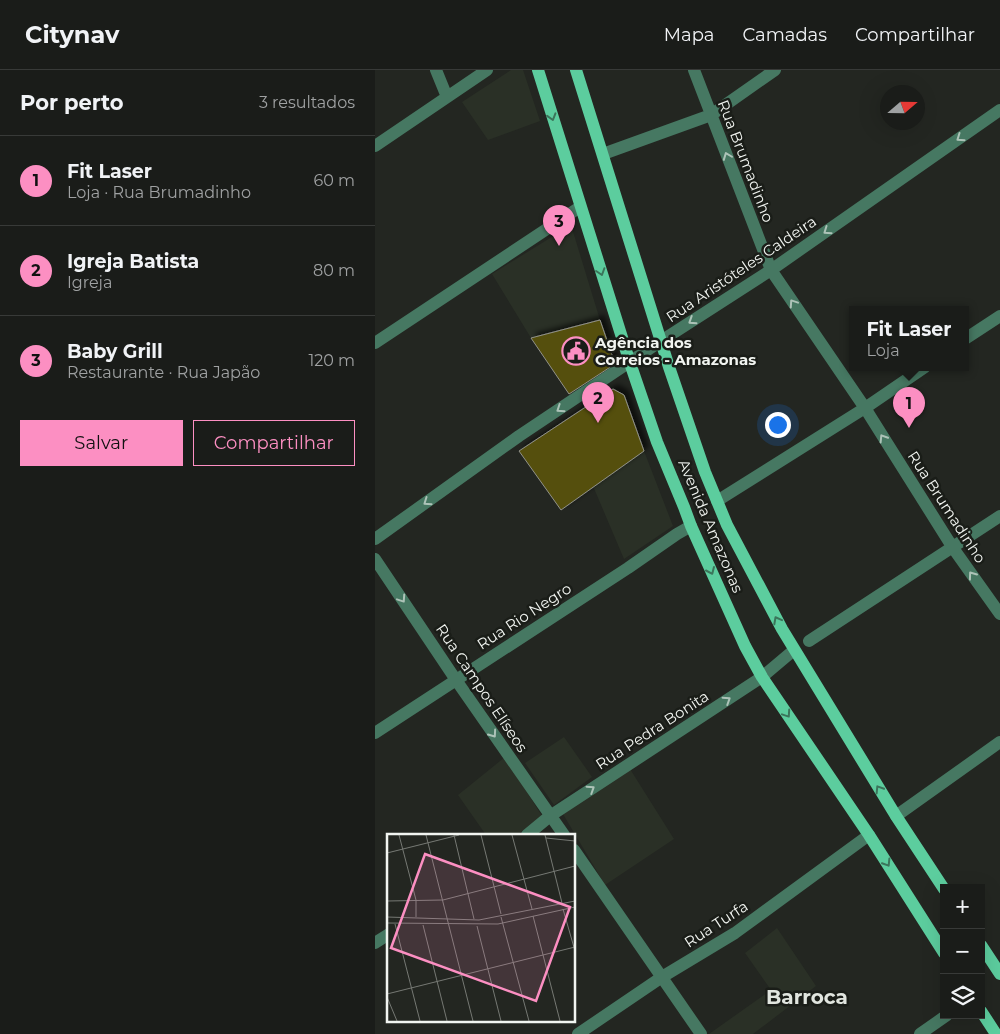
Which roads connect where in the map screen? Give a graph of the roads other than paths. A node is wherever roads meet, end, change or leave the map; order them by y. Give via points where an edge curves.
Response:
1 (436, 70) edge
2 (487, 70) edge
3 (538, 70) edge
4 (576, 70) edge
5 (694, 70) edge
6 (775, 70) edge
7 (447, 97) junction
8 (1000, 110) edge
9 (711, 115) junction
10 (375, 146) edge
11 (603, 154) junction
12 (580, 207) junction
13 (771, 270) junction
14 (1000, 316) edge
15 (969, 337) edge
16 (661, 341) junction
17 (375, 343) edge
18 (630, 363) junction
19 (919, 371) edge
20 (865, 408) junction
21 (717, 502) junction
22 (1000, 516) edge
23 (691, 526) junction
24 (375, 538) edge
25 (953, 548) junction
26 (375, 559) edge
27 (1000, 614) edge
28 (809, 641) dead end
29 (795, 650) junction
30 (762, 677) junction
31 (456, 680) junction
32 (375, 733) edge
33 (1000, 742) edge
34 (550, 816) junction
35 (896, 816) junction
36 (528, 834) edge
37 (563, 834) edge
38 (869, 835) junction
39 (575, 851) edge
40 (941, 884) edge
41 (387, 935) edge
42 (375, 943) edge
43 (940, 947) edge
44 (985, 951) edge
45 (1000, 974) edge
46 (662, 977) junction
47 (985, 1017) edge
48 (941, 1019) edge
49 (578, 1034) edge
50 (701, 1034) edge
51 (920, 1034) edge
52 (996, 1034) edge

1 - 7 street
2 - 7 street
3 -> 12 main road, Avenida Amazonas
4 - 11 main road, Avenida Amazonas
5 - 9 street, Rua Brumadinho
6 - 9 street
7 - 10 street
8 -> 13 street, Rua Aristóteles Caldeira
9 - 11 street
13 -> 9 street, Rua Brumadinho
11 - 16 main road, Avenida Amazonas
12 - 17 street
12 -> 18 main road, Avenida Amazonas
13 -> 16 street, Rua Aristóteles Caldeira
20 -> 13 street, Rua Brumadinho
14 - 15 street
16 - 18 street, Rua Aristóteles Caldeira
16 - 21 main road, Avenida Amazonas
18 - 23 main road, Avenida Amazonas
18 -> 24 street, Rua Aristóteles Caldeira via 519,436
19 - 20 street
20 - 21 street
25 -> 20 street, Rua Brumadinho
29 -> 21 main road, Avenida Amazonas via 731,534
22 - 25 street
23 -> 30 main road, Avenida Amazonas
23 - 31 street, Rua Rio Negro
27 -> 25 street, Rua Brumadinho
25 - 28 street
26 -> 31 street, Rua Campos Elíseos
29 - 30 street, Rua Pedra Bonita
35 -> 29 main road, Avenida Amazonas
34 -> 30 street, Rua Pedra Bonita
30 -> 38 main road, Avenida Amazonas
31 - 32 street, Rua Rio Negro
31 -> 34 street, Rua Campos Elíseos
33 - 35 street
34 - 36 street, Rua Pedra Bonita
34 - 37 street, Rua Campos Elíseos
35 - 40 main road, Avenida Amazonas
38 -> 43 main road, Avenida Amazonas
38 - 46 street, Rua Turfa via 735,933
39 - 46 street
41 - 42 street
44 - 45 main road
46 - 49 street, Rua Turfa
46 - 50 street
47 - 52 main road
48 - 51 street

